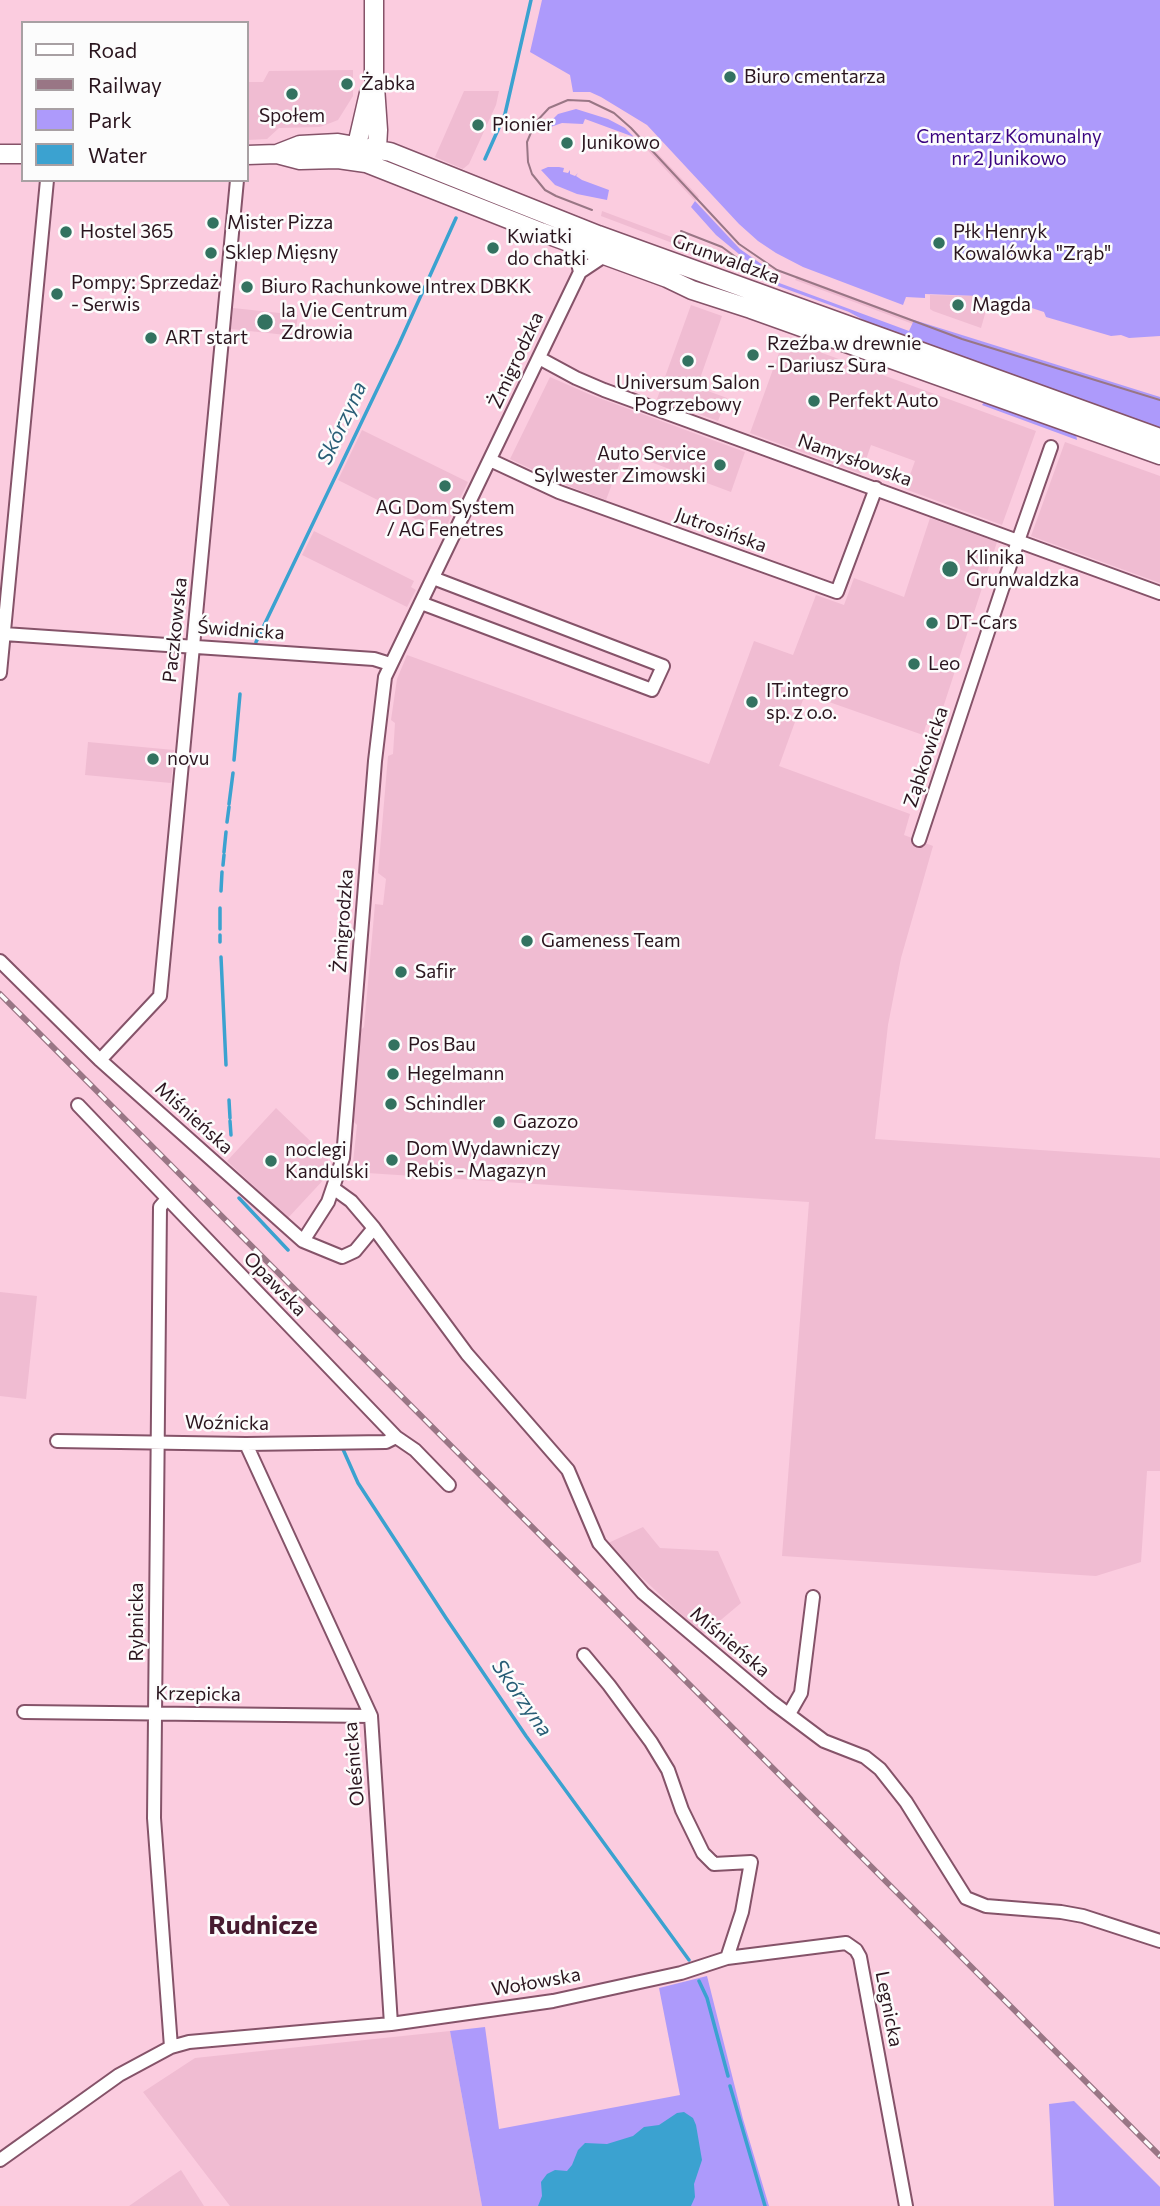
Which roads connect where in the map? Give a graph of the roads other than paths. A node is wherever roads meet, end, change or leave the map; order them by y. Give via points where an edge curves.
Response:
1 (374, 0) edge
2 (374, 72) junction
3 (357, 145) junction
4 (0, 154) edge
5 (21, 154) edge
6 (277, 154) junction
7 (248, 155) edge
8 (372, 155) junction
9 (47, 182) edge
10 (237, 182) edge
11 (567, 242) junction
12 (604, 256) junction
13 (580, 272) junction
14 (539, 358) junction
15 (1160, 438) edge
16 (1052, 447) dead end
17 (1160, 455) edge
18 (490, 460) junction
19 (876, 488) junction
20 (1018, 541) junction
21 (5, 567) edge
22 (433, 578) junction
23 (1160, 593) edge
24 (421, 603) junction
25 (4, 634) junction
26 (192, 646) junction
27 (390, 664) junction
28 (0, 673) edge
29 (919, 841) dead end
30 (0, 961) edge
31 (100, 1060) junction
32 (78, 1105) dead end
33 (333, 1188) junction
34 (167, 1199) junction
35 (374, 1228) junction
36 (303, 1241) junction
37 (396, 1437) junction
38 (57, 1441) dead end
39 (157, 1441) junction
40 (246, 1444) junction
41 (449, 1485) dead end
42 (813, 1597) dead end
43 (584, 1655) dead end
44 (24, 1712) dead end
45 (156, 1713) junction
46 (789, 1714) junction
47 (370, 1716) junction
48 (1160, 1941) edge
49 (727, 1958) junction
50 (391, 2024) junction
51 (171, 2046) junction
52 (0, 2160) edge
53 (906, 2206) edge

1 - 2 street
2 - 3 street
2 - 8 street
3 - 6 street, Grunwaldzka via 300,145
3 - 8 street
4 - 5 street
6 - 7 street, Grunwaldzka
6 - 8 street, Grunwaldzka via 300,160
8 - 11 street, Grunwaldzka
8 - 15 street, Grunwaldzka
9 - 21 street
10 - 26 street, Paczkowska
11 - 12 street, Grunwaldzka
11 - 13 street
12 - 13 street
12 - 17 street, Grunwaldzka
13 - 14 street, Żmigrodzka
14 - 18 street, Żmigrodzka
14 - 19 street, Namysłowska via 604,390
16 - 20 street, Ząbkowicka
18 - 19 street, Jutrosińska via 559,492 837,592
18 - 22 street, Żmigrodzka
19 - 20 street, Namysłowska
20 - 23 street, Namysłowska
20 - 29 street, Ząbkowicka
21 - 25 street
22 - 24 street, Żmigrodzka
22 - 24 street via 663,666 652,690
24 - 27 street, Żmigrodzka
25 - 26 street, Świdnicka
25 - 28 street
26 - 27 street, Świdnicka via 374,659
26 - 31 street, Paczkowska via 160,996
27 - 33 street, Żmigrodzka via 376,761 343,1158
30 - 31 street, Miśnieńska
31 - 36 street, Miśnieńska
32 - 34 street, Opawska
33 - 35 street, Miśnieńska
33 - 36 street, Żmigrodzka
34 - 37 street, Opawska
34 - 39 street, Rybnicka via 160,1207
35 - 36 street, Miśnieńska via 355,1251 342,1257
35 - 46 street, Miśnieńska via 467,1354 568,1470 599,1543 643,1593
37 - 40 street, Woźnicka via 386,1442
37 - 41 street, Opawska
38 - 39 street, Woźnicka
39 - 40 street, Woźnicka
39 - 45 street, Rybnicka
40 - 47 street, Oleśnicka
42 - 46 street via 801,1693
43 - 49 street via 652,1742 704,1853 714,1864 751,1862
44 - 45 street, Krzepicka
45 - 47 street, Krzepicka
45 - 51 street, Rybnicka via 154,1818
46 - 48 street, Miśnieńska via 824,1741 865,1756 880,1769 966,1898 986,1906 1083,1916
47 - 50 street, Oleśnicka
49 - 50 street, Wołowska via 681,1973 553,2001
49 - 53 street, Legnicka via 846,1943 856,1950
50 - 51 street, Wołowska
51 - 52 street, Wołowska via 119,2075

